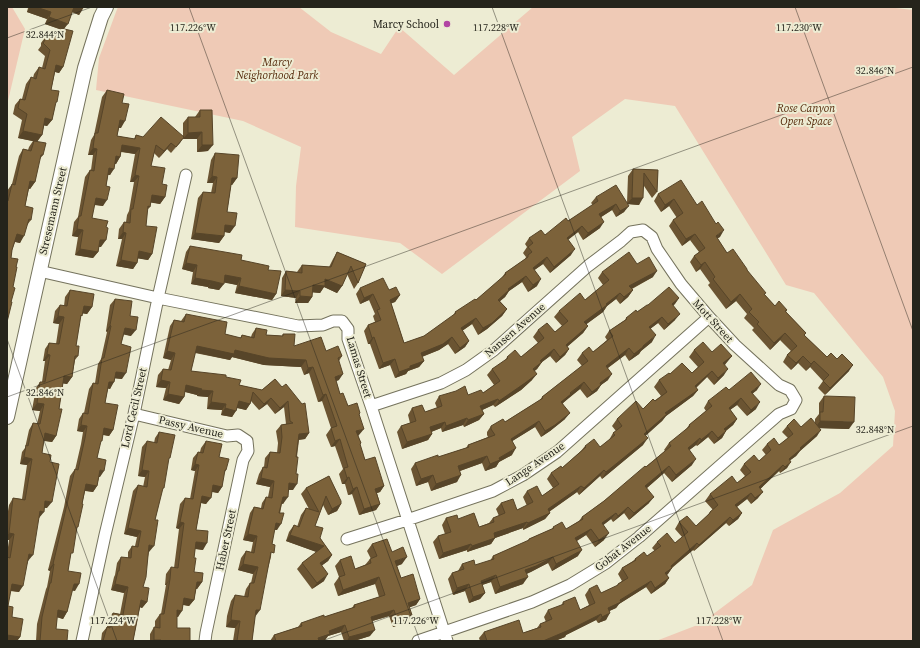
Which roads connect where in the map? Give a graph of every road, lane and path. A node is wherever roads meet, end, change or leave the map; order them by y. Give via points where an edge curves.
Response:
1 (106, 7) edge
2 (186, 175) dead end
3 (643, 230) joint
4 (40, 271) junction
5 (158, 298) junction
6 (709, 317) junction
7 (796, 400) joint
8 (371, 406) junction
9 (134, 414) junction
10 (7, 417) edge
11 (247, 440) joint
12 (408, 520) junction
13 (347, 539) dead end
14 (446, 637) edge
15 (82, 641) edge
16 (205, 641) edge
17 (418, 641) edge

1 - 4 street, Stresemann Street via 85,68
2 - 5 street, Lord Cecil Street
3 - 6 street, Mott Street via 652,237 656,248 681,284
3 - 8 street, Nansen Avenue via 631,232 588,266 494,350 466,370 441,383
4 - 5 street, Lamas Street
4 - 10 street, Stresemann Street
5 - 8 street, Lamas Street via 298,326 342,321 348,329 348,339
5 - 9 street, Lord Cecil Street
6 - 7 street, Mott Street via 779,385 790,390
6 - 12 street, Lange Avenue via 557,452 523,475 493,491
7 - 14 street, Gobat Avenue via 791,409 779,414 606,564 570,585
8 - 12 street, Lamas Street
9 - 11 street, Passy Avenue via 227,436 238,435
9 - 15 street, Lord Cecil Street
11 - 16 street, Haber Street via 248,451 243,460
12 - 13 street, Lange Avenue
12 - 14 street, Lamas Street
14 - 17 street, Gobat Avenue

